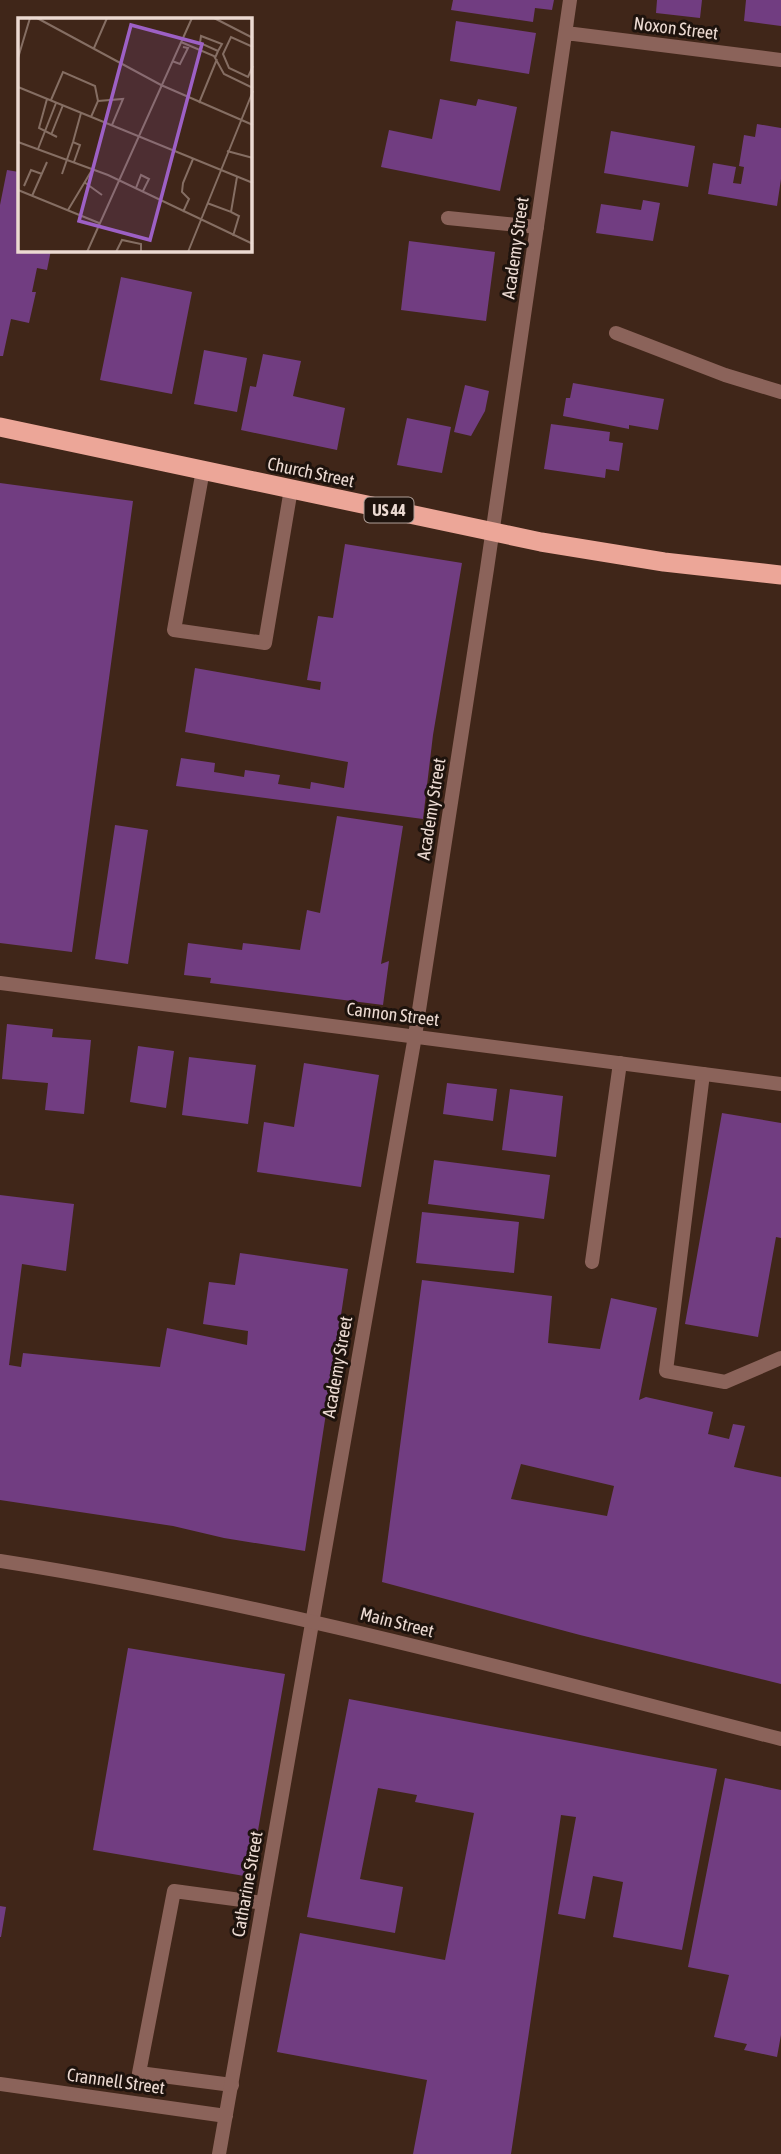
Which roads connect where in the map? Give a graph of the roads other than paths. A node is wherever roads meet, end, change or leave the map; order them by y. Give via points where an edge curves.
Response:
1 (570, 0) edge
2 (566, 33) junction
3 (781, 60) edge
4 (448, 218) dead end
5 (537, 227) junction
6 (615, 333) dead end
7 (781, 392) edge
8 (0, 426) edge
9 (203, 470) junction
10 (291, 489) junction
11 (493, 533) junction
12 (781, 574) edge
13 (0, 983) edge
14 (415, 1036) junction
15 (620, 1063) junction
16 (703, 1074) junction
17 (781, 1084) edge
18 (592, 1262) dead end
19 (781, 1358) edge
20 (0, 1560) edge
21 (313, 1620) junction
22 (781, 1739) edge
23 (263, 1903) junction
24 (0, 2084) edge
25 (232, 2085) junction
26 (226, 2116) junction
27 (219, 2154) edge

1 - 2 street, Academy Street
2 - 3 street, Noxon Street
2 - 5 street, Academy Street
4 - 5 street
5 - 11 street, Academy Street
6 - 7 street
8 - 9 highway, Church Street / US 44
9 - 10 highway, Church Street / US 44
9 - 10 street via 174,630 265,643
10 - 11 highway, Church Street / US 44
11 - 12 highway, Church Street / US 44 via 605,554
11 - 14 street, Academy Street
13 - 14 street, Cannon Street
14 - 15 street, Cannon Street
14 - 21 street, Academy Street
15 - 16 street, Cannon Street
15 - 18 street
16 - 17 street, Cannon Street
16 - 19 street via 666,1371 725,1382
20 - 21 street, Main Street
21 - 22 street, Main Street
21 - 23 street, Catharine Street
23 - 25 street, Catharine Street
23 - 25 street via 174,1891 139,2073
24 - 26 street, Crannell Street
25 - 26 street, Catharine Street
26 - 27 street, Catharine Street

